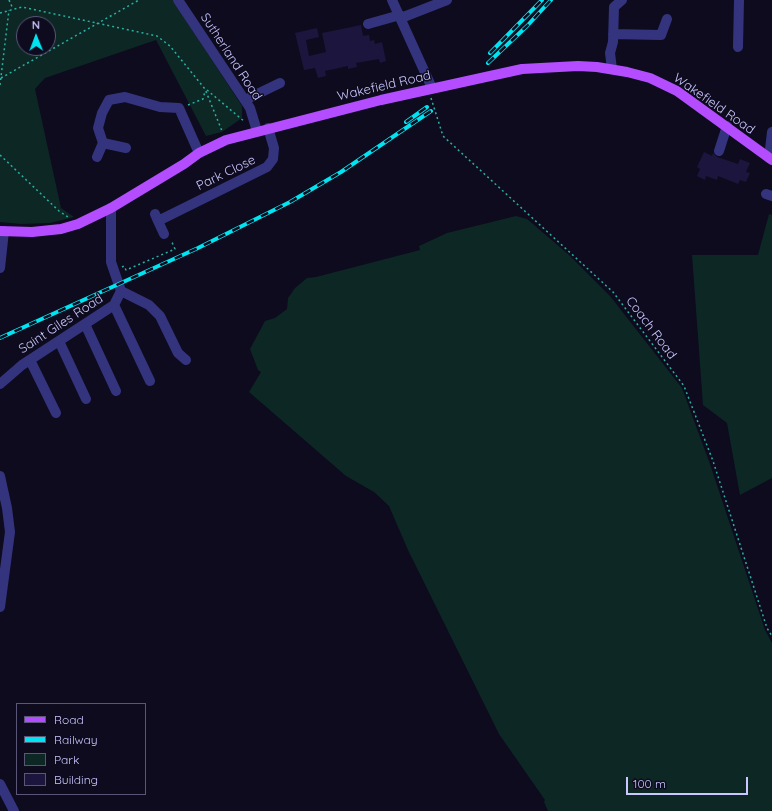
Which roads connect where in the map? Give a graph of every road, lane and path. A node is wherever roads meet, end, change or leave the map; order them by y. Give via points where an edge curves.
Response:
1 (9, 0) edge
2 (139, 0) edge
3 (178, 0) edge
4 (392, 0) edge
5 (447, 0) edge
6 (622, 0) edge
7 (739, 0) edge
8 (13, 9) junction
9 (9, 10) junction
10 (0, 13) edge
11 (400, 16) junction
12 (667, 19) dead end
13 (100, 22) junction
14 (368, 24) dead end
15 (613, 34) junction
16 (738, 47) dead end
17 (612, 69) junction
18 (1, 78) junction
19 (280, 83) dead end
20 (0, 85) edge
21 (205, 89) junction
22 (430, 89) junction
23 (245, 100) junction
24 (179, 108) junction
25 (726, 126) junction
26 (268, 128) junction
27 (257, 131) junction
28 (772, 132) edge
29 (226, 140) junction
30 (103, 143) junction
31 (126, 148) dead end
32 (719, 151) dead end
33 (199, 153) junction
34 (0, 155) edge
35 (97, 156) dead end
36 (771, 159) edge
37 (111, 208) junction
38 (78, 224) junction
39 (2, 231) edge
40 (164, 234) joint
41 (0, 268) edge
42 (112, 270) junction
43 (121, 291) junction
44 (114, 305) junction
45 (85, 324) junction
46 (59, 341) junction
47 (30, 360) junction
48 (186, 360) dead end
49 (150, 381) dead end
50 (0, 384) edge
51 (116, 391) dead end
52 (86, 399) dead end
53 (56, 413) dead end
54 (0, 476) edge
55 (0, 606) edge
56 (772, 636) edge
57 (0, 784) edge
58 (14, 811) edge

1 - 8 path
2 - 13 path
3 - 23 street, Sutherland Road
4 - 11 street
5 - 11 street
6 - 15 street via 614,7
7 - 16 street
8 - 9 path
8 - 13 path via 30,8
9 - 10 path
9 - 18 path
11 - 14 street
11 - 22 street
12 - 15 street via 661,35
13 - 18 path
13 - 21 path via 157,36 170,46
15 - 17 street via 610,53
17 - 22 main road, Wakefield Road via 578,66 522,69
17 - 25 main road, Wakefield Road via 650,78 677,91
18 - 20 path
19 - 23 street
21 - 24 path via 203,99
21 - 27 path
21 - 29 path
22 - 26 main road, Wakefield Road
22 - 56 path, Coach Road via 443,136 613,292 684,386 713,461
23 - 27 street, Sutherland Road
24 - 30 street via 160,107 125,97 109,100 98,128
24 - 33 street
25 - 32 street
25 - 36 main road, Wakefield Road
26 - 27 main road, Wakefield Road
26 - 40 street, Park Close via 274,148 273,159 267,167 157,218
27 - 29 main road, Wakefield Road
28 - 36 street
29 - 33 main road, Wakefield Road
30 - 31 street
30 - 35 street
33 - 37 main road, Wakefield Road
34 - 38 path via 58,211
37 - 38 main road, Wakefield Road
37 - 42 street
38 - 39 main road, Wakefield Road via 61,230
39 - 41 street
40 - 42 path via 168,235 175,249 126,270 124,266
42 - 43 street
43 - 44 street, Saint Giles Road
43 - 48 street via 149,304 160,316 178,353
44 - 45 street, Saint Giles Road
44 - 49 street
45 - 46 street, Saint Giles Road
45 - 51 street
46 - 47 street, Saint Giles Road
46 - 52 street
47 - 50 street, Saint Giles Road
47 - 53 street
54 - 55 street via 10,532
57 - 58 street

